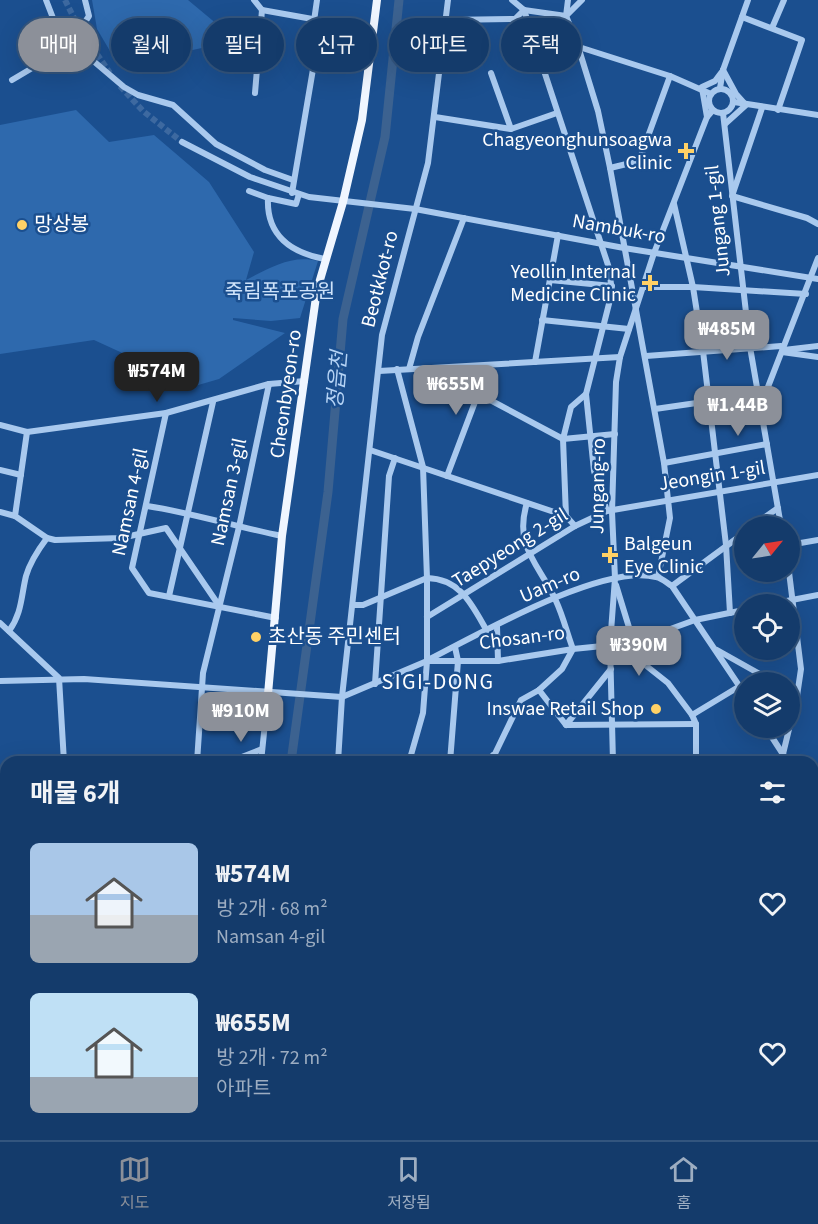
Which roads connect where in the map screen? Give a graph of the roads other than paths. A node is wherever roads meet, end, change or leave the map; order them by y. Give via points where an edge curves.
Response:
1 (46, 0) edge
2 (85, 0) edge
3 (254, 0) edge
4 (317, 0) edge
5 (376, 0) edge
6 (448, 0) edge
7 (512, 0) edge
8 (524, 0) edge
9 (568, 0) edge
10 (582, 0) edge
11 (748, 0) edge
12 (784, 0) edge
13 (262, 10) junction
14 (524, 10) junction
15 (566, 16) junction
16 (742, 16) junction
17 (52, 18) edge
18 (87, 18) edge
19 (303, 18) edge
20 (318, 18) edge
21 (375, 18) edge
22 (446, 18) edge
23 (489, 20) edge
24 (772, 28) junction
25 (581, 48) edge
26 (581, 54) edge
27 (99, 66) edge
28 (723, 70) junction
29 (26, 72) edge
30 (310, 72) edge
31 (368, 72) edge
32 (440, 72) edge
33 (491, 73) dead end
34 (670, 76) junction
35 (12, 80) dead end
36 (702, 87) junction
37 (720, 88) junction
38 (255, 93) dead end
39 (711, 94) junction
40 (734, 102) junction
41 (746, 105) junction
42 (762, 108) junction
43 (713, 110) junction
44 (778, 110) junction
45 (557, 113) junction
46 (723, 113) junction
47 (818, 115) edge
48 (435, 117) junction
49 (707, 117) junction
50 (725, 124) junction
51 (511, 129) junction
52 (182, 142) tunnel mouth
53 (610, 168) junction
54 (293, 180) junction
55 (249, 191) dead end
56 (293, 193) junction
57 (732, 196) junction
58 (268, 198) junction
59 (285, 202) junction
60 (674, 202) junction
61 (347, 203) junction
62 (415, 209) junction
63 (464, 218) junction
64 (818, 224) edge
65 (558, 235) junction
66 (601, 243) junction
67 (624, 248) junction
68 (654, 253) junction
69 (686, 258) junction
70 (818, 258) edge
71 (325, 259) junction
72 (739, 266) junction
73 (810, 278) junction
74 (818, 279) edge
75 (550, 280) junction
76 (612, 286) junction
77 (693, 286) junction
78 (645, 287) junction
79 (743, 289) junction
80 (806, 294) junction
81 (637, 308) junction
82 (543, 320) junction
83 (604, 327) junction
84 (630, 330) junction
85 (818, 346) edge
86 (750, 347) junction
87 (703, 351) junction
88 (782, 351) junction
89 (646, 356) junction
90 (620, 357) junction
91 (818, 357) edge
92 (594, 358) junction
93 (535, 362) junction
94 (489, 364) junction
95 (397, 369) junction
96 (409, 369) junction
97 (379, 371) junction
98 (305, 381) junction
99 (269, 384) junction
100 (477, 393) junction
101 (586, 394) junction
102 (759, 394) junction
103 (707, 400) junction
104 (213, 402) junction
105 (760, 406) junction
106 (655, 409) junction
107 (166, 414) junction
108 (0, 425) edge
109 (27, 432) junction
110 (615, 434) junction
111 (591, 437) junction
112 (563, 439) junction
113 (767, 444) junction
114 (370, 450) junction
115 (714, 453) junction
116 (395, 458) junction
117 (664, 463) junction
118 (423, 468) junction
119 (0, 470) edge
120 (21, 475) junction
121 (447, 476) junction
122 (818, 476) edge
123 (773, 482) junction
124 (719, 490) junction
125 (669, 499) junction
126 (527, 503) junction
127 (147, 506) junction
128 (778, 508) junction
129 (610, 511) junction
130 (0, 512) edge
131 (188, 512) junction
132 (15, 516) junction
133 (566, 516) junction
134 (766, 516) edge
135 (779, 516) edge
136 (575, 526) junction
137 (239, 527) junction
138 (140, 535) junction
139 (282, 537) junction
140 (47, 538) junction
141 (734, 539) edge
142 (818, 540) edge
143 (800, 543) edge
144 (726, 545) junction
145 (181, 551) junction
146 (528, 556) junction
147 (658, 577) junction
148 (427, 578) junction
149 (615, 578) junction
150 (672, 586) junction
151 (467, 595) junction
152 (818, 595) edge
153 (169, 596) junction
154 (382, 596) junction
155 (555, 599) junction
156 (800, 599) edge
157 (354, 605) junction
158 (220, 607) junction
159 (734, 612) edge
160 (730, 613) junction
161 (428, 617) junction
162 (276, 618) junction
163 (695, 620) junction
164 (0, 623) edge
165 (497, 626) junction
166 (9, 631) junction
167 (487, 631) junction
168 (632, 643) junction
169 (610, 645) junction
170 (455, 647) junction
171 (800, 647) edge
172 (573, 649) junction
173 (717, 650) junction
174 (427, 661) junction
175 (458, 661) junction
176 (498, 661) junction
177 (611, 669) junction
178 (756, 672) edge
179 (799, 672) edge
180 (734, 677) edge
181 (59, 678) junction
182 (0, 681) edge
183 (375, 684) junction
184 (201, 687) junction
185 (538, 690) junction
186 (734, 690) edge
187 (268, 694) junction
188 (342, 697) junction
189 (692, 715) junction
190 (696, 724) junction
191 (566, 725) junction
192 (612, 725) junction
193 (772, 738) edge
194 (789, 738) edge
195 (262, 749) junction
196 (64, 756) edge
197 (197, 756) edge
198 (244, 756) edge
199 (261, 756) edge
200 (338, 756) edge
201 (411, 756) edge
202 (450, 756) edge
203 (493, 756) edge
204 (613, 756) edge
205 (696, 756) edge
206 (783, 756) edge
207 (786, 756) edge

1 - 17 street
2 - 18 street
3 - 13 street
4 - 20 street
5 - 21 main road, Cheonbyeon-ro
6 - 22 street, Beotkkot-ro
7 - 14 street
8 - 14 street
9 - 15 street
10 - 15 street
11 - 16 street
12 - 24 street
13 - 19 street
13 - 38 street
14 - 15 street
14 - 23 street via 515,19
14 - 45 street
16 - 24 street
16 - 28 street
24 - 44 street via 802,40
25 - 34 street
26 - 53 street
27 - 54 street via 138,95 173,105 216,144
28 - 36 street via 715,81
28 - 37 street
28 - 41 street
29 - 35 street
30 - 54 street
31 - 61 main road, Cheonbyeon-ro
32 - 48 street, Beotkkot-ro
33 - 51 street
34 - 36 street
34 - 53 street via 639,161
36 - 39 street
36 - 49 street
37 - 39 street
37 - 40 street via 731,92
39 - 43 street via 709,103
40 - 41 street
40 - 46 street
41 - 42 street
41 - 50 street
42 - 44 street
42 - 57 street
43 - 46 street
43 - 49 street
44 - 47 street
45 - 51 street
45 - 66 street
46 - 50 street, Jungang 1-gil
48 - 51 street
48 - 62 street, Beotkkot-ro
49 - 50 street via 721,117
49 - 60 street, Jungang-ro
50 - 57 street, Jungang 1-gil
52 - 56 street, Nambuk-ro
53 - 67 street
54 - 56 street
55 - 58 street
56 - 59 street
56 - 59 street via 296,204
56 - 61 street, Nambuk-ro
57 - 64 street
57 - 72 street, Jungang 1-gil
58 - 59 street
58 - 71 street via 271,220 287,247
60 - 68 street, Jungang-ro
60 - 69 street
61 - 62 street, Nambuk-ro
61 - 71 main road, Cheonbyeon-ro
62 - 63 street, Nambuk-ro
62 - 97 street, Beotkkot-ro via 389,304
63 - 65 street, Nambuk-ro
63 - 96 street
65 - 66 street, Nambuk-ro
65 - 75 street
66 - 67 street, Nambuk-ro
66 - 76 street
67 - 68 street, Nambuk-ro
67 - 81 street
68 - 69 street, Nambuk-ro
68 - 78 street, Jungang-ro
69 - 72 street, Nambuk-ro
69 - 77 street
70 - 73 street
71 - 98 main road, Cheonbyeon-ro
72 - 73 street, Nambuk-ro
72 - 79 street, Jungang 1-gil
73 - 74 street, Nambuk-ro
73 - 80 street
75 - 76 street
75 - 82 street
76 - 83 street
77 - 78 street
77 - 79 street
77 - 87 street
78 - 81 street, Jungang-ro
79 - 80 street
79 - 86 street, Jungang 1-gil
80 - 88 street
81 - 84 street, Jungang-ro
81 - 89 street
82 - 83 street
82 - 93 street
83 - 84 street
83 - 92 street
84 - 90 street, Jungang-ro
85 - 88 street
86 - 87 street
86 - 88 street via 782,346
86 - 102 street, Jungang 1-gil
87 - 89 street
87 - 103 street
88 - 91 street
88 - 105 street
89 - 106 street
90 - 92 street
90 - 110 street, Jungang-ro
92 - 93 street
92 - 101 street
93 - 94 street
94 - 96 street
94 - 100 street
95 - 96 street
95 - 97 street
95 - 118 street
97 - 114 street, Beotkkot-ro
98 - 99 street
98 - 139 main road, Cheonbyeon-ro
99 - 104 street
99 - 137 street, Namsan 3-gil
100 - 112 street
100 - 121 street
101 - 111 street
101 - 112 street via 571,407
102 - 103 street
102 - 105 street, Jungang 1-gil
103 - 106 street
103 - 115 street
104 - 107 street
104 - 131 street
105 - 113 street, Jungang 1-gil
106 - 117 street
107 - 109 street
107 - 127 street, Namsan 4-gil
108 - 109 street
109 - 120 street
110 - 111 street
110 - 129 street, Jungang-ro
111 - 112 street
111 - 129 street via 594,471
112 - 133 street
113 - 115 street
113 - 123 street, Jungang 1-gil
114 - 116 street
114 - 157 street, Beotkkot-ro
115 - 117 street
115 - 124 street
116 - 118 street
116 - 154 street via 388,476
117 - 125 street
118 - 121 street
118 - 148 street
119 - 120 street
120 - 132 street
121 - 126 street
122 - 123 street, Jeongin 1-gil
123 - 124 street, Jeongin 1-gil
123 - 128 street, Jungang 1-gil
124 - 125 street, Jeongin 1-gil
124 - 144 street
125 - 129 street, Jeongin 1-gil
125 - 147 street via 670,518
126 - 133 street
126 - 146 street via 522,520
127 - 131 street
127 - 138 street, Namsan 4-gil
128 - 134 street
128 - 135 street, Jungang 1-gil
129 - 136 street, Taepyeong 2-gil
129 - 149 street, Jungang-ro
130 - 132 street
131 - 137 street
131 - 145 street
132 - 140 street
133 - 136 street
136 - 146 street, Taepyeong 2-gil
137 - 139 street
137 - 158 street, Namsan 3-gil
138 - 140 street
138 - 145 street via 166,528
138 - 153 street, Namsan 4-gil via 132,568 149,593
139 - 162 main road, Cheonbyeon-ro
140 - 166 street via 35,553 26,575 19,618
141 - 144 street
142 - 143 street
144 - 150 street
144 - 160 street
145 - 153 street
145 - 158 street
146 - 151 street, Taepyeong 2-gil
146 - 155 street
147 - 149 street, Uam-ro
147 - 150 street
148 - 151 street via 438,578
148 - 154 street
148 - 161 street
149 - 155 street, Uam-ro
149 - 168 street
149 - 169 street, Jungang-ro
150 - 163 street
151 - 161 street, Taepyeong 2-gil
151 - 167 street
152 - 156 street
153 - 158 street
154 - 157 street
154 - 183 street
155 - 165 street, Uam-ro
155 - 172 street
157 - 188 street, Beotkkot-ro
158 - 162 street
158 - 184 street, Namsan 3-gil
159 - 160 street, Chosan-ro
160 - 163 street, Chosan-ro
161 - 174 street
162 - 187 main road, Cheonbyeon-ro
163 - 168 street, Chosan-ro
163 - 173 street
164 - 166 street
165 - 167 street, Uam-ro
165 - 176 street
166 - 181 street
167 - 170 street, Uam-ro
168 - 169 street, Chosan-ro
168 - 189 street via 639,660 668,683
169 - 172 street, Chosan-ro
169 - 177 street, Jungang-ro
170 - 174 street, Uam-ro
170 - 175 street
171 - 179 street
172 - 176 street, Chosan-ro
172 - 185 street via 562,669
173 - 178 street
173 - 180 street
174 - 175 street, Chosan-ro
174 - 183 street, Chosan-ro
174 - 201 street via 423,713
175 - 176 street, Chosan-ro
175 - 202 street
177 - 191 street
177 - 192 street, Jungang-ro
181 - 182 street
181 - 184 street
181 - 196 street
183 - 188 street, Chosan-ro
184 - 187 street
184 - 197 street, Namsan 3-gil
185 - 191 street
185 - 203 street via 521,700
186 - 189 street
187 - 188 street
187 - 195 street, Cheonbyeon-ro
188 - 200 street, Beotkkot-ro
189 - 190 street
190 - 192 street
190 - 205 street
191 - 192 street
192 - 204 street, Jungang-ro
193 - 206 street
194 - 207 street
195 - 198 street
195 - 199 street, Cheonbyeon-ro

